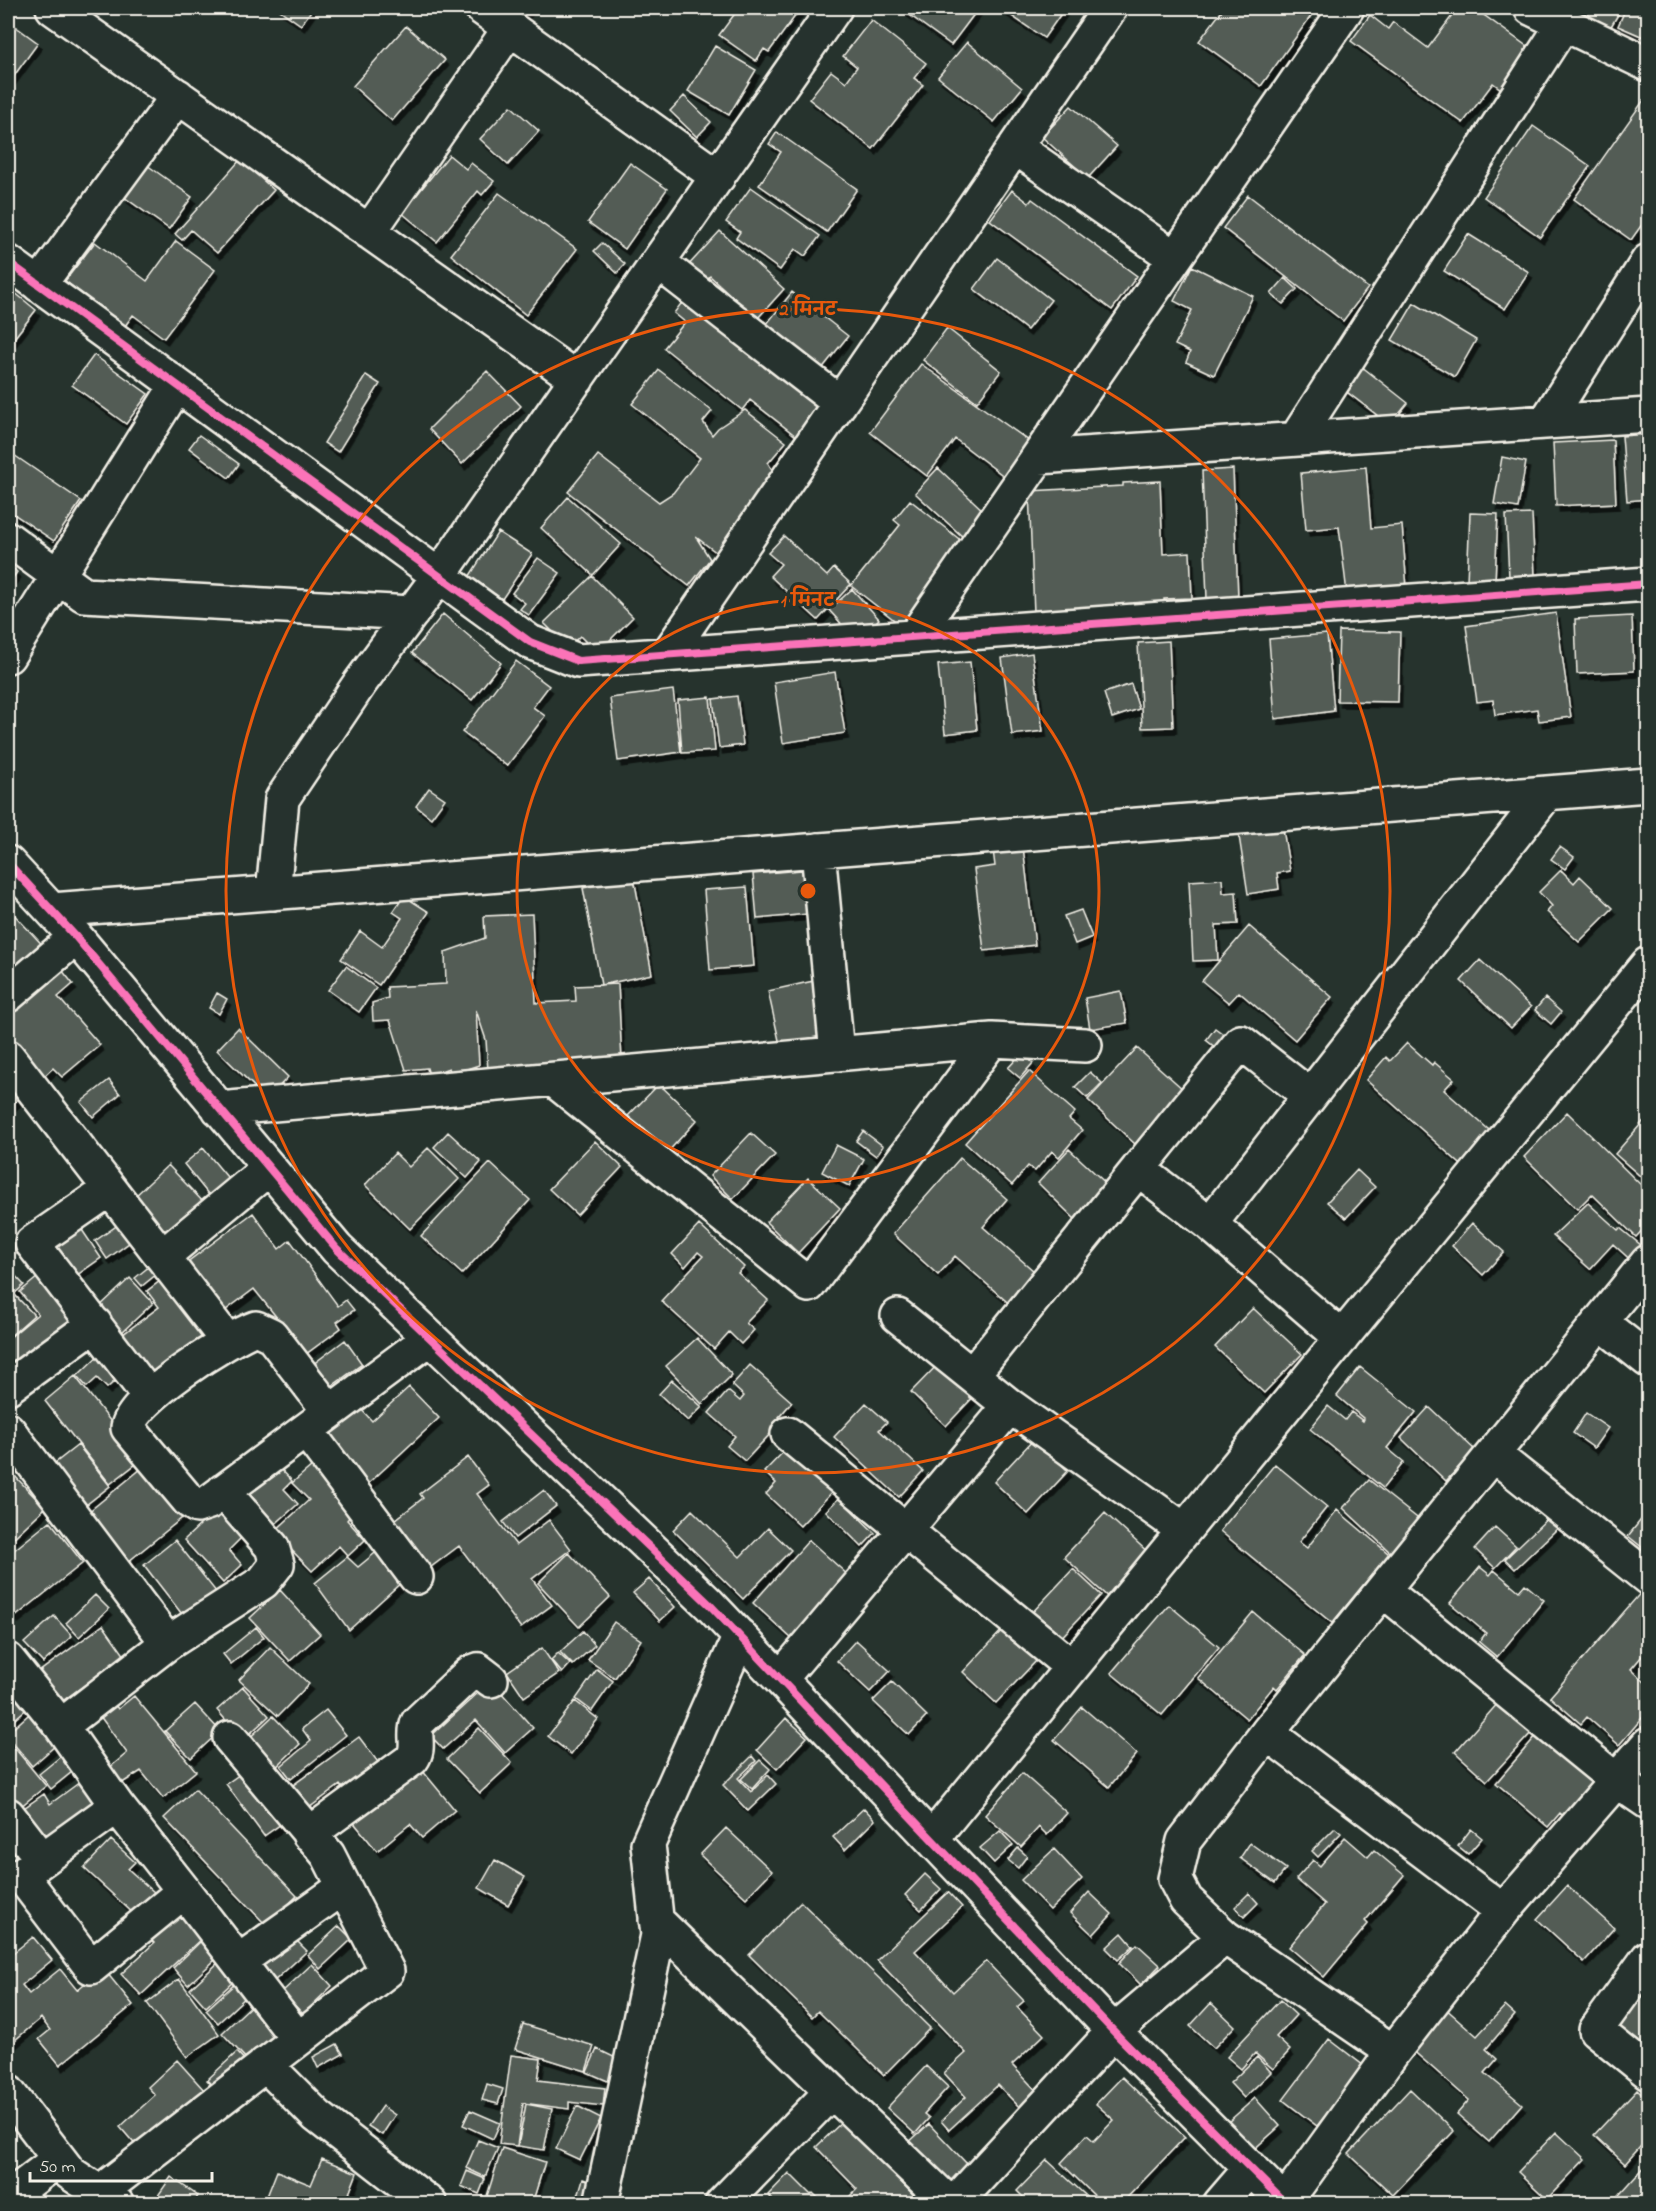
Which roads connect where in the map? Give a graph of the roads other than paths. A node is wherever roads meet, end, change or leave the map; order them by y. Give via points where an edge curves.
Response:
1 (53, 8) edge
2 (482, 8) edge
3 (836, 8) edge
4 (1110, 8) edge
5 (1347, 8) edge
6 (1531, 8) edge
7 (1564, 24) junction
8 (510, 28) junction
9 (1648, 64) edge
10 (178, 96) junction
11 (1015, 147) junction
12 (718, 177) junction
13 (369, 232) junction
14 (1175, 258) junction
15 (1648, 261) edge
16 (8, 262) edge
17 (658, 262) junction
18 (39, 285) junction
19 (577, 379) junction
20 (177, 385) junction
21 (840, 403) junction
22 (1648, 415) edge
23 (1546, 422) junction
24 (1296, 439) junction
25 (1038, 457) junction
26 (8, 539) edge
27 (57, 575) junction
28 (439, 576) junction
29 (1648, 584) edge
30 (412, 613) junction
31 (915, 636) junction
32 (668, 654) junction
33 (8, 656) edge
34 (1648, 785) edge
35 (1547, 793) junction
36 (818, 850) junction
37 (8, 863) edge
38 (273, 893) junction
39 (52, 910) junction
40 (76, 937) junction
41 (1648, 964) edge
42 (8, 995) edge
43 (992, 1040) junction
44 (1085, 1045) dead end
45 (837, 1054) junction
46 (8, 1057) edge
47 (554, 1080) junction
48 (1310, 1096) junction
49 (219, 1109) junction
50 (269, 1168) junction
51 (1138, 1169) junction
52 (110, 1189) junction
53 (1210, 1224) junction
54 (163, 1256) junction
55 (1648, 1262) edge
56 (898, 1316) dead end
57 (1600, 1322) junction
58 (95, 1324) junction
59 (430, 1338) junction
60 (1342, 1338) junction
61 (228, 1342) junction
62 (1648, 1359) edge
63 (972, 1375) junction
64 (8, 1388) edge
65 (149, 1396) junction
66 (1010, 1406) junction
67 (318, 1421) junction
68 (8, 1430) edge
69 (788, 1434) dead end
70 (1493, 1454) junction
71 (223, 1491) junction
72 (1184, 1530) junction
73 (906, 1532) junction
74 (416, 1577) dead end
75 (1648, 1578) edge
76 (1383, 1590) junction
77 (740, 1636) junction
78 (168, 1643) junction
79 (8, 1660) edge
80 (1072, 1667) junction
81 (781, 1678) junction
82 (491, 1680) dead end
83 (61, 1726) junction
84 (1268, 1732) junction
85 (230, 1738) dead end
86 (1648, 1744) edge
87 (1617, 1781) junction
88 (1648, 1802) edge
89 (117, 1806) junction
90 (8, 1815) edge
91 (309, 1834) junction
92 (933, 1837) junction
93 (42, 1859) junction
94 (344, 1887) junction
95 (184, 1891) junction
96 (1503, 1911) junction
97 (656, 1920) junction
98 (1225, 1937) junction
99 (1648, 1958) edge
100 (239, 1961) junction
101 (1114, 2031) junction
102 (297, 2038) junction
103 (1393, 2052) junction
104 (266, 2064) junction
105 (1648, 2072) edge
106 (832, 2091) junction
107 (8, 2092) edge
108 (59, 2158) junction
109 (1251, 2168) junction
110 (8, 2198) edge
111 (109, 2198) edge
112 (1286, 2203) edge
113 (430, 2204) edge
114 (601, 2204) edge
115 (722, 2204) edge
116 (952, 2204) edge
117 (1220, 2204) edge

1 - 10 street
2 - 8 street
3 - 12 street
4 - 11 street
5 - 14 street
6 - 7 street
7 - 9 street
7 - 24 street
8 - 12 street
8 - 13 street
10 - 13 street
10 - 18 street
11 - 14 street
11 - 21 street
12 - 17 street
13 - 19 street
14 - 25 street
15 - 23 street
16 - 18 street
17 - 19 street
17 - 21 street
18 - 20 street
19 - 28 street
20 - 27 street
20 - 28 street
21 - 32 street
22 - 23 street
23 - 24 street
24 - 25 street
25 - 31 street
26 - 27 street
27 - 30 street via 84,595
27 - 33 street
28 - 30 street
28 - 32 street via 530,642 578,661
29 - 31 street
30 - 38 street via 282,799
31 - 32 street
34 - 35 street
35 - 36 street
35 - 48 street
36 - 38 street
36 - 45 street
37 - 39 street
38 - 39 street
39 - 40 street
40 - 42 street
40 - 49 street
41 - 60 street
43 - 44 street
43 - 45 street
43 - 47 street via 809,1284
45 - 47 street
46 - 52 street
47 - 49 street
48 - 51 street via 1241,1042
48 - 53 street
49 - 50 street
50 - 54 street
50 - 59 street via 337,1249
51 - 53 street
51 - 63 street
52 - 54 street
52 - 58 street via 32,1243
53 - 60 street
54 - 61 street
55 - 57 street
56 - 63 street
57 - 62 street
57 - 70 street
58 - 64 street
58 - 65 street
59 - 67 street
59 - 77 street
60 - 72 street
61 - 65 street
61 - 67 street via 256,1328 265,1330
63 - 66 street
65 - 71 street via 129,1421 131,1434 193,1504 209,1502
66 - 72 street
66 - 73 street
67 - 71 street
67 - 74 street
68 - 78 street
69 - 73 street
70 - 75 street
70 - 76 street
71 - 78 street via 272,1547 277,1564 263,1582
72 - 80 street
73 - 80 street
73 - 81 street
76 - 84 street
76 - 87 street
77 - 81 street
77 - 97 street via 648,1844
78 - 83 street
79 - 83 street
80 - 92 street
81 - 92 street
82 - 91 street via 478,1670 470,1673 418,1722 418,1745 412,1760
83 - 89 street
84 - 96 street
84 - 98 street via 1184,1841 1178,1859 1175,1879 1186,1900
85 - 91 street
86 - 87 street
87 - 88 street
87 - 96 street
89 - 93 street
89 - 95 street
90 - 93 street
91 - 94 street via 328,1855
92 - 101 street
93 - 95 street via 21,1875 91,1966
94 - 100 street
94 - 102 street via 387,1971
95 - 100 street
96 - 103 street
97 - 106 street
97 - 114 street via 658,1935
98 - 101 street
98 - 103 street
99 - 105 street via 1596,2030
100 - 102 street
101 - 109 street
101 - 116 street
102 - 104 street
103 - 112 street
104 - 111 street
104 - 113 street via 317,2116
106 - 115 street
106 - 116 street
107 - 108 street
108 - 110 street
108 - 111 street via 70,2173
109 - 112 street
109 - 117 street

